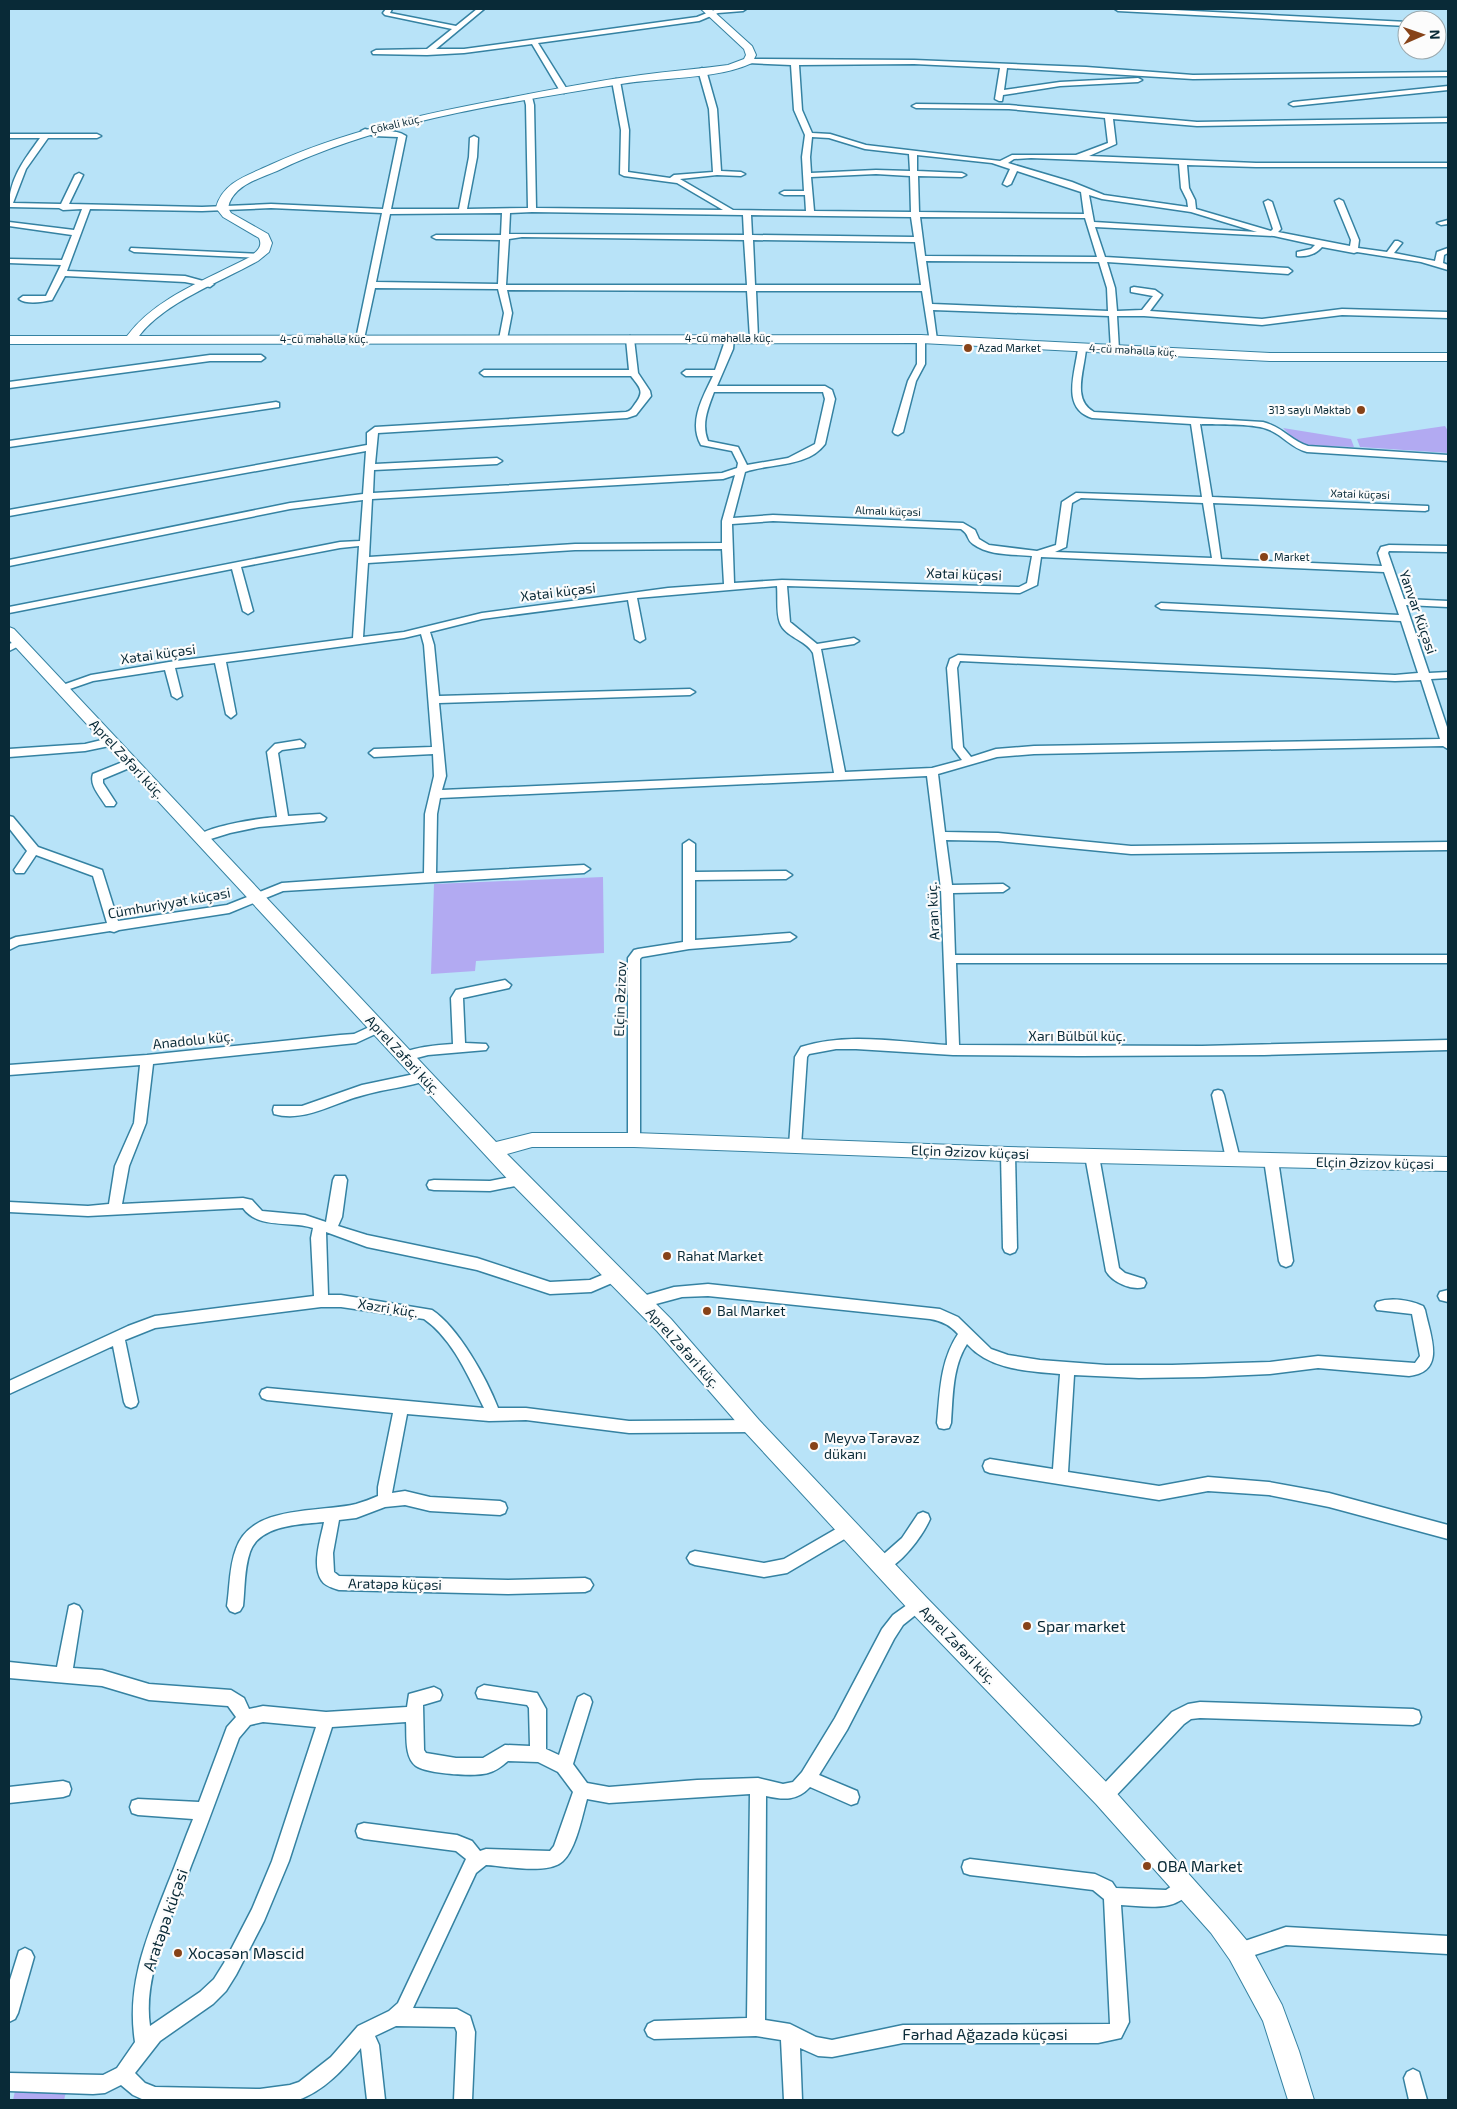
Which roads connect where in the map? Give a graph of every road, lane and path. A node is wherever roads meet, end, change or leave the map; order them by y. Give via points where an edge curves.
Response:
1 (389, 9) edge
2 (480, 9) edge
3 (743, 9) edge
4 (1118, 9) edge
5 (708, 11) edge
6 (1397, 23) edge
7 (455, 28) junction
8 (534, 42) junction
9 (376, 52) dead end
10 (427, 53) junction
11 (748, 61) junction
12 (795, 63) junction
13 (1004, 66) junction
14 (702, 70) junction
15 (1448, 74) edge
16 (1193, 77) junction
17 (616, 81) junction
18 (1448, 88) edge
19 (564, 90) junction
20 (1002, 93) junction
21 (528, 97) junction
22 (1293, 104) dead end
23 (916, 106) dead end
24 (996, 106) junction
25 (1109, 116) junction
26 (1448, 120) edge
27 (1323, 122) junction
28 (365, 131) junction
29 (1326, 134) dead end
30 (809, 135) junction
31 (9, 136) edge
32 (97, 136) dead end
33 (45, 137) junction
34 (474, 138) dead end
35 (914, 154) junction
36 (1077, 158) junction
37 (1183, 162) junction
38 (1002, 163) junction
39 (1448, 165) edge
40 (1014, 168) junction
41 (716, 173) junction
42 (912, 173) junction
43 (741, 174) dead end
44 (79, 175) dead end
45 (808, 175) junction
46 (962, 175) dead end
47 (700, 176) junction
48 (663, 178) junction
49 (1007, 184) dead end
50 (690, 187) junction
51 (1085, 191) junction
52 (784, 193) dead end
53 (809, 193) junction
54 (1340, 201) dead end
55 (1268, 202) dead end
56 (9, 204) edge
57 (63, 208) junction
58 (86, 208) junction
59 (222, 208) junction
60 (387, 210) junction
61 (532, 210) junction
62 (1192, 210) junction
63 (506, 211) junction
64 (462, 212) junction
65 (730, 212) junction
66 (747, 212) junction
67 (810, 213) junction
68 (915, 213) junction
69 (1090, 220) junction
70 (9, 224) edge
71 (76, 234) junction
72 (1274, 234) junction
73 (436, 237) dead end
74 (504, 237) junction
75 (748, 238) junction
76 (919, 240) junction
77 (1398, 243) dead end
78 (1320, 244) junction
79 (134, 250) dead end
80 (1448, 250) edge
81 (1354, 251) junction
82 (1300, 254) dead end
83 (259, 256) junction
84 (1388, 256) junction
85 (922, 258) junction
86 (1103, 260) junction
87 (9, 261) edge
88 (65, 264) junction
89 (1438, 264) junction
90 (1448, 267) edge
91 (1288, 271) dead end
92 (62, 273) junction
93 (210, 284) junction
94 (372, 285) junction
95 (751, 286) junction
96 (502, 287) junction
97 (926, 288) junction
98 (1134, 290) dead end
99 (23, 300) dead end
100 (928, 307) junction
101 (1144, 313) junction
102 (1114, 314) junction
103 (1448, 314) edge
104 (730, 338) junction
105 (754, 338) junction
106 (131, 339) junction
107 (360, 339) junction
108 (503, 339) junction
109 (630, 339) junction
110 (927, 339) junction
111 (9, 340) edge
112 (1082, 348) junction
113 (1115, 350) junction
114 (1448, 357) edge
115 (261, 358) dead end
116 (484, 373) dead end
117 (634, 373) junction
118 (686, 373) dead end
119 (717, 373) junction
120 (9, 385) edge
121 (711, 389) junction
122 (276, 405) dead end
123 (1195, 421) junction
124 (898, 432) dead end
125 (9, 444) edge
126 (372, 447) junction
127 (1448, 458) edge
128 (497, 461) dead end
129 (371, 467) junction
130 (742, 470) junction
131 (370, 496) junction
132 (1207, 502) junction
133 (1425, 508) dead end
134 (9, 513) edge
135 (727, 520) junction
136 (366, 543) junction
137 (725, 546) junction
138 (1448, 549) edge
139 (1037, 554) junction
140 (364, 560) junction
141 (1217, 562) junction
142 (9, 563) edge
143 (236, 566) junction
144 (1388, 569) junction
145 (782, 583) junction
146 (728, 587) junction
147 (632, 596) junction
148 (1400, 602) junction
149 (1448, 604) edge
150 (1162, 606) dead end
151 (9, 610) edge
152 (248, 611) dead end
153 (1405, 618) junction
154 (425, 631) junction
155 (640, 639) dead end
156 (12, 641) edge
157 (358, 641) junction
158 (854, 641) dead end
159 (816, 647) junction
160 (220, 660) junction
161 (169, 665) junction
162 (1448, 675) edge
163 (1426, 677) junction
164 (61, 689) junction
165 (690, 692) dead end
166 (177, 696) dead end
167 (434, 700) junction
168 (232, 714) dead end
169 (110, 742) junction
170 (1448, 743) edge
171 (300, 744) dead end
172 (439, 750) junction
173 (9, 753) edge
174 (374, 753) dead end
175 (969, 762) junction
176 (130, 763) junction
177 (932, 772) junction
178 (840, 774) junction
179 (435, 794) junction
180 (110, 803) dead end
181 (320, 818) dead end
182 (9, 820) edge
183 (283, 820) junction
184 (940, 836) junction
185 (201, 838) junction
186 (689, 844) dead end
187 (1448, 846) edge
188 (34, 850) junction
189 (584, 869) dead end
190 (20, 870) dead end
191 (786, 875) dead end
192 (689, 876) junction
193 (430, 877) junction
194 (1003, 888) dead end
195 (947, 889) junction
196 (257, 897) junction
197 (114, 928) junction
198 (790, 938) dead end
199 (9, 946) edge
200 (689, 946) junction
201 (950, 958) junction
202 (1448, 959) edge
203 (504, 986) dead end
204 (378, 1028) junction
205 (1448, 1045) edge
206 (459, 1048) junction
207 (482, 1048) dead end
208 (953, 1050) junction
209 (405, 1056) junction
210 (147, 1060) junction
211 (9, 1070) edge
212 (424, 1077) junction
213 (1218, 1095) dead end
214 (279, 1110) dead end
215 (634, 1140) junction
216 (795, 1146) junction
217 (494, 1150) junction
218 (1008, 1154) junction
219 (1092, 1156) junction
220 (1233, 1159) junction
221 (1271, 1160) junction
222 (1448, 1164) edge
223 (340, 1180) dead end
224 (520, 1180) junction
225 (434, 1185) dead end
226 (9, 1207) edge
227 (115, 1209) junction
228 (325, 1227) junction
229 (1010, 1248) dead end
230 (1286, 1261) dead end
231 (614, 1276) junction
232 (1139, 1283) dead end
233 (321, 1301) junction
234 (641, 1302) junction
235 (1382, 1306) dead end
236 (965, 1335) junction
237 (118, 1338) junction
238 (1067, 1368) junction
239 (9, 1388) edge
240 (267, 1394) dead end
241 (131, 1402) dead end
242 (401, 1407) junction
243 (489, 1415) junction
244 (944, 1423) dead end
245 (752, 1426) junction
246 (990, 1466) dead end
247 (1060, 1476) junction
248 (385, 1500) junction
249 (500, 1508) dead end
250 (333, 1514) junction
251 (923, 1520) dead end
252 (848, 1529) junction
253 (1448, 1532) edge
254 (695, 1558) dead end
255 (882, 1565) junction
256 (585, 1585) dead end
257 (918, 1604) junction
258 (235, 1606) dead end
259 (74, 1611) dead end
260 (9, 1670) edge
261 (64, 1675) junction
262 (484, 1693) dead end
263 (434, 1695) dead end
264 (584, 1702) dead end
265 (414, 1714) junction
266 (245, 1718) junction
267 (1413, 1718) dead end
268 (326, 1720) junction
269 (539, 1754) junction
270 (564, 1766) junction
271 (808, 1778) junction
272 (758, 1786) junction
273 (63, 1789) dead end
274 (582, 1790) junction
275 (9, 1795) edge
276 (1104, 1796) junction
277 (851, 1798) dead end
278 (138, 1807) dead end
279 (204, 1811) junction
280 (364, 1831) dead end
281 (477, 1860) junction
282 (970, 1867) dead end
283 (1184, 1886) junction
284 (1112, 1896) junction
285 (1448, 1945) edge
286 (1240, 1951) junction
287 (25, 1957) dead end
288 (9, 2013) edge
289 (395, 2017) junction
290 (756, 2026) junction
291 (654, 2030) dead end
292 (364, 2032) junction
293 (790, 2033) junction
294 (144, 2044) junction
295 (123, 2074) junction
296 (1414, 2078) dead end
297 (10, 2086) edge
298 (376, 2100) edge
299 (463, 2100) edge
300 (793, 2100) edge
301 (1300, 2100) edge
302 (1418, 2100) edge

1 - 7 street via 388,14
2 - 7 street
3 - 5 street
4 - 6 street
5 - 8 street via 700,18
5 - 11 street via 748,48 751,55
7 - 10 street
8 - 10 street
8 - 19 street
9 - 10 street
11 - 12 street
11 - 14 street, Çökəli küç.
12 - 13 street via 914,62
12 - 30 street via 798,110
13 - 16 street
13 - 20 street
14 - 17 street, Çökəli küç.
14 - 41 street via 713,109
15 - 16 street
16 - 20 street via 1087,82
17 - 19 street, Çökəli küç.
17 - 48 street via 625,130 624,174
18 - 22 street
19 - 21 street, Çökəli küç.
20 - 24 street
21 - 28 street, Çökəli küç.
21 - 61 street
23 - 24 street
24 - 25 street
25 - 27 street via 1197,124
25 - 36 street via 1112,144
26 - 27 street
27 - 29 street
28 - 59 street, Çökəli küç. via 312,150 247,181 228,193
28 - 60 street via 373,135 402,136
30 - 35 street via 830,136 864,146
30 - 45 street
31 - 33 street
32 - 33 street
33 - 56 street via 22,170
34 - 64 street
35 - 38 street
35 - 42 street
36 - 37 street
36 - 38 street via 1020,156
37 - 39 street via 1290,166
37 - 62 street via 1184,188
38 - 40 street
40 - 49 street
40 - 51 street
41 - 43 street
41 - 47 street
42 - 45 street
42 - 46 street
42 - 68 street
44 - 57 street
45 - 53 street
47 - 48 street
47 - 50 street
48 - 50 street
50 - 65 street
51 - 62 street via 1116,200
51 - 69 street
52 - 53 street
53 - 67 street
54 - 81 street via 1355,240
55 - 72 street via 1276,225
56 - 57 street
57 - 58 street
58 - 59 street
58 - 71 street
59 - 60 street via 271,206
59 - 83 street via 227,215 264,236 267,244
60 - 64 street
60 - 94 street
61 - 63 street
61 - 65 street
62 - 72 street
63 - 64 street
63 - 74 street
65 - 66 street
66 - 67 street
66 - 75 street
67 - 68 street
68 - 69 street
68 - 76 street
69 - 72 street
69 - 86 street
70 - 71 street
71 - 88 street
72 - 78 street
73 - 74 street
74 - 75 street
74 - 96 street
75 - 76 street
75 - 95 street
76 - 85 street
77 - 84 street
78 - 81 street
78 - 82 street via 1314,250
79 - 83 street
80 - 89 street via 1440,254
81 - 84 street
83 - 93 street
84 - 89 street
85 - 86 street
85 - 97 street
86 - 91 street
86 - 102 street
87 - 88 street
88 - 92 street
89 - 90 street
92 - 93 street via 185,278
92 - 99 street via 49,298
93 - 106 street via 159,310 142,324
94 - 96 street
94 - 107 street
95 - 96 street
95 - 97 street
95 - 105 street
96 - 108 street via 508,313
97 - 100 street
98 - 101 street via 1158,295
100 - 102 street
100 - 110 street
101 - 102 street
101 - 103 street via 1262,322 1342,312
102 - 113 street
104 - 105 street, 4-cü məhəllə küç.
104 - 109 street, 4-cü məhəllə küç.
104 - 119 street
105 - 110 street, 4-cü məhəllə küç.
106 - 107 street, 4-cü məhəllə küç.
106 - 111 street, 4-cü məhəllə küç.
107 - 108 street, 4-cü məhəllə küç.
108 - 109 street, 4-cü məhəllə küç.
109 - 117 street
110 - 112 street, 4-cü məhəllə küç.
110 - 124 street
112 - 113 street, 4-cü məhəllə küç.
112 - 123 street via 1076,401 1087,413
113 - 114 street, 4-cü məhəllə küç. via 1270,357
115 - 120 street via 210,358
116 - 117 street
117 - 126 street via 646,396 639,407 627,415 378,428 372,434
118 - 119 street
119 - 121 street
121 - 130 street via 702,418 702,439 710,445 735,449 742,459
121 - 130 street via 821,388 830,395 817,448 790,461
122 - 125 street
123 - 127 street via 1276,427 1293,444 1307,449
123 - 132 street
126 - 129 street
126 - 134 street
128 - 129 street
129 - 131 street
130 - 131 street via 712,478
130 - 135 street
131 - 136 street
131 - 142 street via 290,506
132 - 133 street, Xətai küçəsi
132 - 139 street, Xətai küçəsi via 1079,495 1067,502 1062,546
132 - 141 street
135 - 137 street
135 - 139 street, Almalı küçəsi via 772,518 963,526 972,532 974,540 986,548
136 - 140 street
136 - 143 street via 340,545
137 - 140 street via 575,547
137 - 146 street
138 - 144 street, Yanvar Küçəsi via 1384,549
139 - 141 street
139 - 145 street, Xətai küçəsi via 1032,585 1020,590
140 - 157 street
141 - 144 street
143 - 151 street
143 - 152 street
144 - 148 street, Yanvar Küçəsi
145 - 146 street, Xətai küçəsi
145 - 159 street via 785,623
146 - 147 street, Xətai küçəsi
147 - 154 street, Xətai küçəsi via 482,616
147 - 155 street
148 - 149 street
148 - 153 street, Yanvar Küçəsi
150 - 153 street
153 - 163 street, Yanvar Küçəsi
154 - 157 street, Xətai küçəsi
154 - 167 street
156 - 164 street, Aprel Zəfəri küç.
157 - 160 street, Xətai küçəsi
158 - 159 street
159 - 178 street
160 - 161 street, Xətai küçəsi
160 - 168 street
161 - 164 street, Xətai küçəsi via 91,678
161 - 166 street
162 - 163 street
163 - 170 street, Yanvar Küçəsi
163 - 175 street via 958,658 952,668 958,748
164 - 169 street, Aprel Zəfəri küç.
165 - 167 street
167 - 172 street
169 - 173 street via 87,749 35,749
169 - 176 street, Aprel Zəfəri küç.
170 - 175 street via 1034,750 996,753
171 - 183 street via 279,747 272,752
172 - 174 street
172 - 179 street via 440,776
175 - 177 street
176 - 180 street via 97,777
176 - 185 street, Aprel Zəfəri küç.
177 - 178 street
177 - 184 street, Aran küç.
178 - 179 street
179 - 193 street via 431,814
181 - 183 street
182 - 188 street
183 - 185 street via 224,830
184 - 187 street via 998,837 1131,850
184 - 195 street, Aran küç.
185 - 196 street, Aprel Zəfəri küç.
186 - 192 street
188 - 190 street
188 - 197 street via 98,873
189 - 193 street, Cümhuriyyət küçəsi
191 - 192 street
192 - 200 street
193 - 196 street, Cümhuriyyət küçəsi via 282,887
194 - 195 street
195 - 201 street, Aran küç.
196 - 197 street, Cümhuriyyət küçəsi via 229,909
196 - 204 street, Aprel Zəfəri küç.
197 - 199 street, Cümhuriyyət küçəsi via 16,942
198 - 200 street, Elçin Əzizov
200 - 215 street, Elçin Əzizov via 646,951 634,958
201 - 202 street
201 - 208 street, Aran küç.
203 - 206 street via 460,993 457,998
204 - 209 street, Aprel Zəfəri küç.
204 - 210 street, Anadolu küç. via 356,1038
205 - 208 street, Xarı Bülbül küç. via 1251,1052
206 - 207 street
206 - 209 street via 428,1050
208 - 216 street, Xarı Bülbül küç. via 827,1044 805,1050 801,1057
209 - 212 street, Aprel Zəfəri küç.
210 - 211 street, Anadolu küç.
210 - 227 street via 140,1123 122,1166
212 - 214 street via 362,1090 302,1111
212 - 217 street, Aprel Zəfəri küç.
213 - 220 street
215 - 216 street, Elçin Əzizov küçəsi
215 - 217 street, Elçin Əzizov küçəsi via 532,1140
216 - 218 street, Elçin Əzizov küçəsi
217 - 224 street, Aprel Zəfəri küç.
218 - 219 street, Elçin Əzizov küçəsi
218 - 229 street
219 - 220 street, Elçin Əzizov küçəsi
219 - 232 street via 1113,1271 1121,1278
220 - 221 street, Elçin Əzizov küçəsi
221 - 222 street, Elçin Əzizov küçəsi
221 - 230 street
223 - 228 street via 335,1217
224 - 225 street via 490,1186
224 - 231 street, Aprel Zəfəri küç.
226 - 227 street via 72,1211
227 - 228 street via 243,1203 260,1216 305,1220
228 - 231 street via 367,1241 492,1268 550,1288 591,1286
228 - 233 street via 318,1238
231 - 234 street, Aprel Zəfəri küç.
233 - 237 street, Xəzri küç. via 155,1322
233 - 243 street, Xəzri küç. via 427,1314 437,1319 486,1398
234 - 236 street via 679,1291 708,1290 930,1313 945,1316
234 - 245 street, Aprel Zəfəri küç.
235 - 238 street via 1418,1310 1427,1356 1420,1369 1322,1362 1208,1370
236 - 238 street via 988,1355 1007,1361
236 - 244 street via 952,1359
237 - 239 street, Xəzri küç.
237 - 241 street
238 - 247 street
240 - 242 street
242 - 243 street
242 - 248 street
243 - 245 street via 526,1414 629,1427
245 - 252 street, Aprel Zəfəri küç.
246 - 247 street
247 - 253 street via 1159,1493 1207,1484 1274,1490 1324,1499
248 - 249 street via 394,1497 430,1504
248 - 250 street via 356,1511
250 - 256 street, Aratəpə küçəsi via 325,1565 330,1579 339,1583 508,1587
250 - 258 street via 276,1522 248,1540 243,1550
251 - 255 street via 907,1543
252 - 254 street via 787,1566 764,1570
252 - 255 street, Aprel Zəfəri küç.
255 - 257 street, Aprel Zəfəri küç.
257 - 271 street via 898,1620 888,1634 841,1724
257 - 276 street, Aprel Zəfəri küç.
259 - 261 street
260 - 261 street
261 - 266 street via 102,1678 148,1692 231,1698
262 - 269 street via 535,1701
263 - 265 street via 415,1700
264 - 270 street
265 - 268 street
265 - 269 street via 416,1752 421,1760 484,1767 505,1753
266 - 268 street via 263,1714
266 - 279 street, Aratəpə küçəsi via 233,1732
267 - 276 street via 1188,1712 1178,1718
268 - 294 street via 275,1879 229,1970 206,1998 158,2030
269 - 270 street
270 - 274 street
271 - 272 street via 798,1789 782,1792
271 - 277 street
272 - 274 street via 609,1795
272 - 290 street
273 - 275 street
274 - 281 street via 559,1854 553,1858 486,1857
276 - 283 street, Aprel Zəfəri küç.
278 - 279 street
279 - 294 street, Aratəpə küçəsi via 147,1968 139,2010
280 - 281 street via 457,1843 466,1847
281 - 289 street via 470,1867 417,1986 404,2009
282 - 284 street via 1095,1882
283 - 284 street via 1166,1898
283 - 286 street, Aprel Zəfəri küç.
284 - 293 street, Fərhad Ağazadə küçəsi via 1120,2022 1114,2032 903,2034 843,2047 821,2048
285 - 286 street via 1286,1936
286 - 301 street, Aprel Zəfəri küç. via 1273,2014
287 - 288 street
289 - 292 street
289 - 299 street via 457,2018 464,2022
290 - 291 street
290 - 293 street
292 - 295 street via 322,2076 304,2089 282,2096 155,2096 139,2089
292 - 298 street via 370,2045
293 - 300 street
294 - 295 street
295 - 297 street via 105,2084
296 - 302 street

